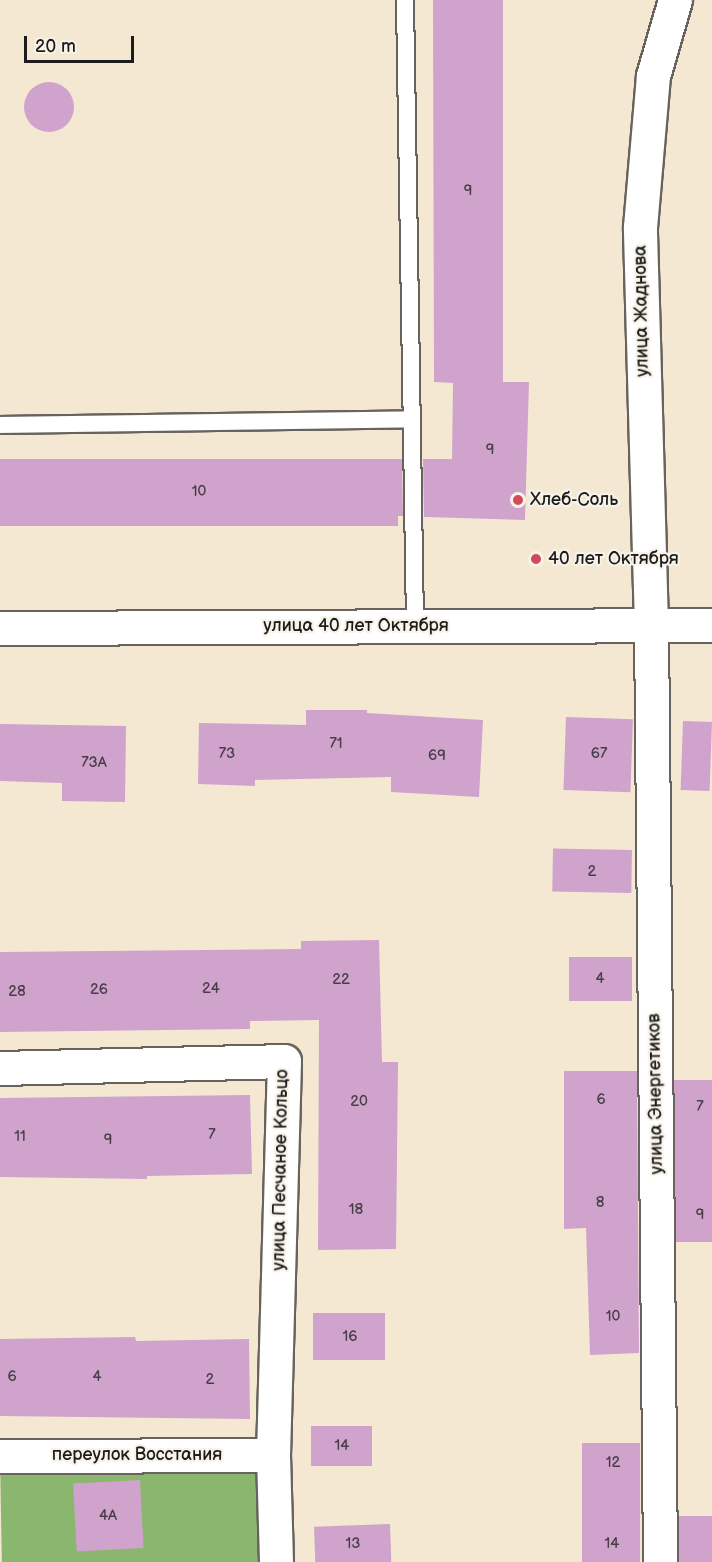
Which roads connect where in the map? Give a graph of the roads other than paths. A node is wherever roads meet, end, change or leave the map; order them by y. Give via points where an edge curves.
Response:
1 (405, 0) edge
2 (675, 0) edge
3 (411, 419) junction
4 (0, 425) edge
5 (712, 625) edge
6 (415, 626) junction
7 (651, 626) junction
8 (0, 628) edge
9 (0, 1068) edge
10 (273, 1455) junction
11 (0, 1456) edge
12 (276, 1562) edge
13 (660, 1562) edge

1 - 3 lane
2 - 7 street, улица Жаднова via 653,76 640,227
3 - 4 lane
3 - 6 lane
5 - 7 street, улица 40 лет Октября
6 - 7 street, улица 40 лет Октября
6 - 8 street, улица 40 лет Октября
7 - 13 street, улица Энергетиков
9 - 10 street, улица Песчаное Кольцо via 284,1061
10 - 11 street, переулок Восстания
10 - 12 street, улица Песчаное Кольцо

